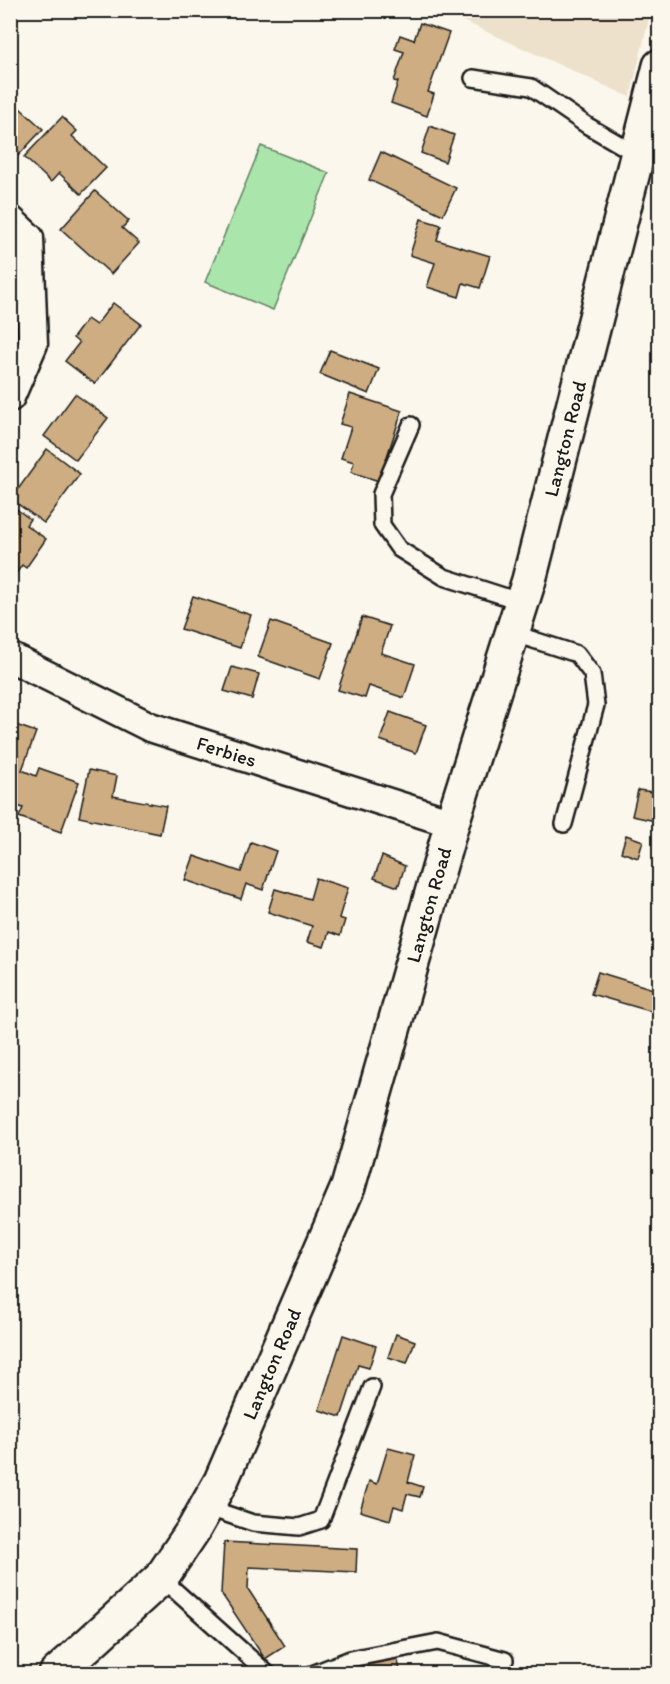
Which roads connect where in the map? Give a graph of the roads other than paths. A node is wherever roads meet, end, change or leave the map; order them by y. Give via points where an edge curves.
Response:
1 (660, 66) edge
2 (473, 78) dead end
3 (647, 140) edge
4 (10, 220) edge
5 (10, 397) edge
6 (411, 425) dead end
7 (522, 602) junction
8 (512, 633) junction
9 (10, 657) edge
10 (452, 823) junction
11 (564, 824) dead end
12 (372, 1387) dead end
13 (206, 1508) junction
14 (161, 1578) junction
15 (505, 1660) dead end
16 (56, 1674) edge
17 (268, 1674) edge
18 (312, 1674) edge

1 - 3 street, Langton Road
2 - 3 lane via 531,87 588,126
3 - 7 street, Langton Road
4 - 5 street via 29,238 33,344
6 - 7 lane via 381,494 382,525 399,549 444,577
7 - 8 street, Langton Road
8 - 10 street, Langton Road
8 - 11 lane via 577,654 592,674 596,705
9 - 10 street, Ferbies via 150,727
10 - 13 street, Langton Road via 348,1187
12 - 13 lane via 321,1520 299,1527 253,1523
13 - 14 street, Langton Road
14 - 16 street, Langton Road
14 - 17 lane
15 - 18 lane via 438,1642 350,1659

